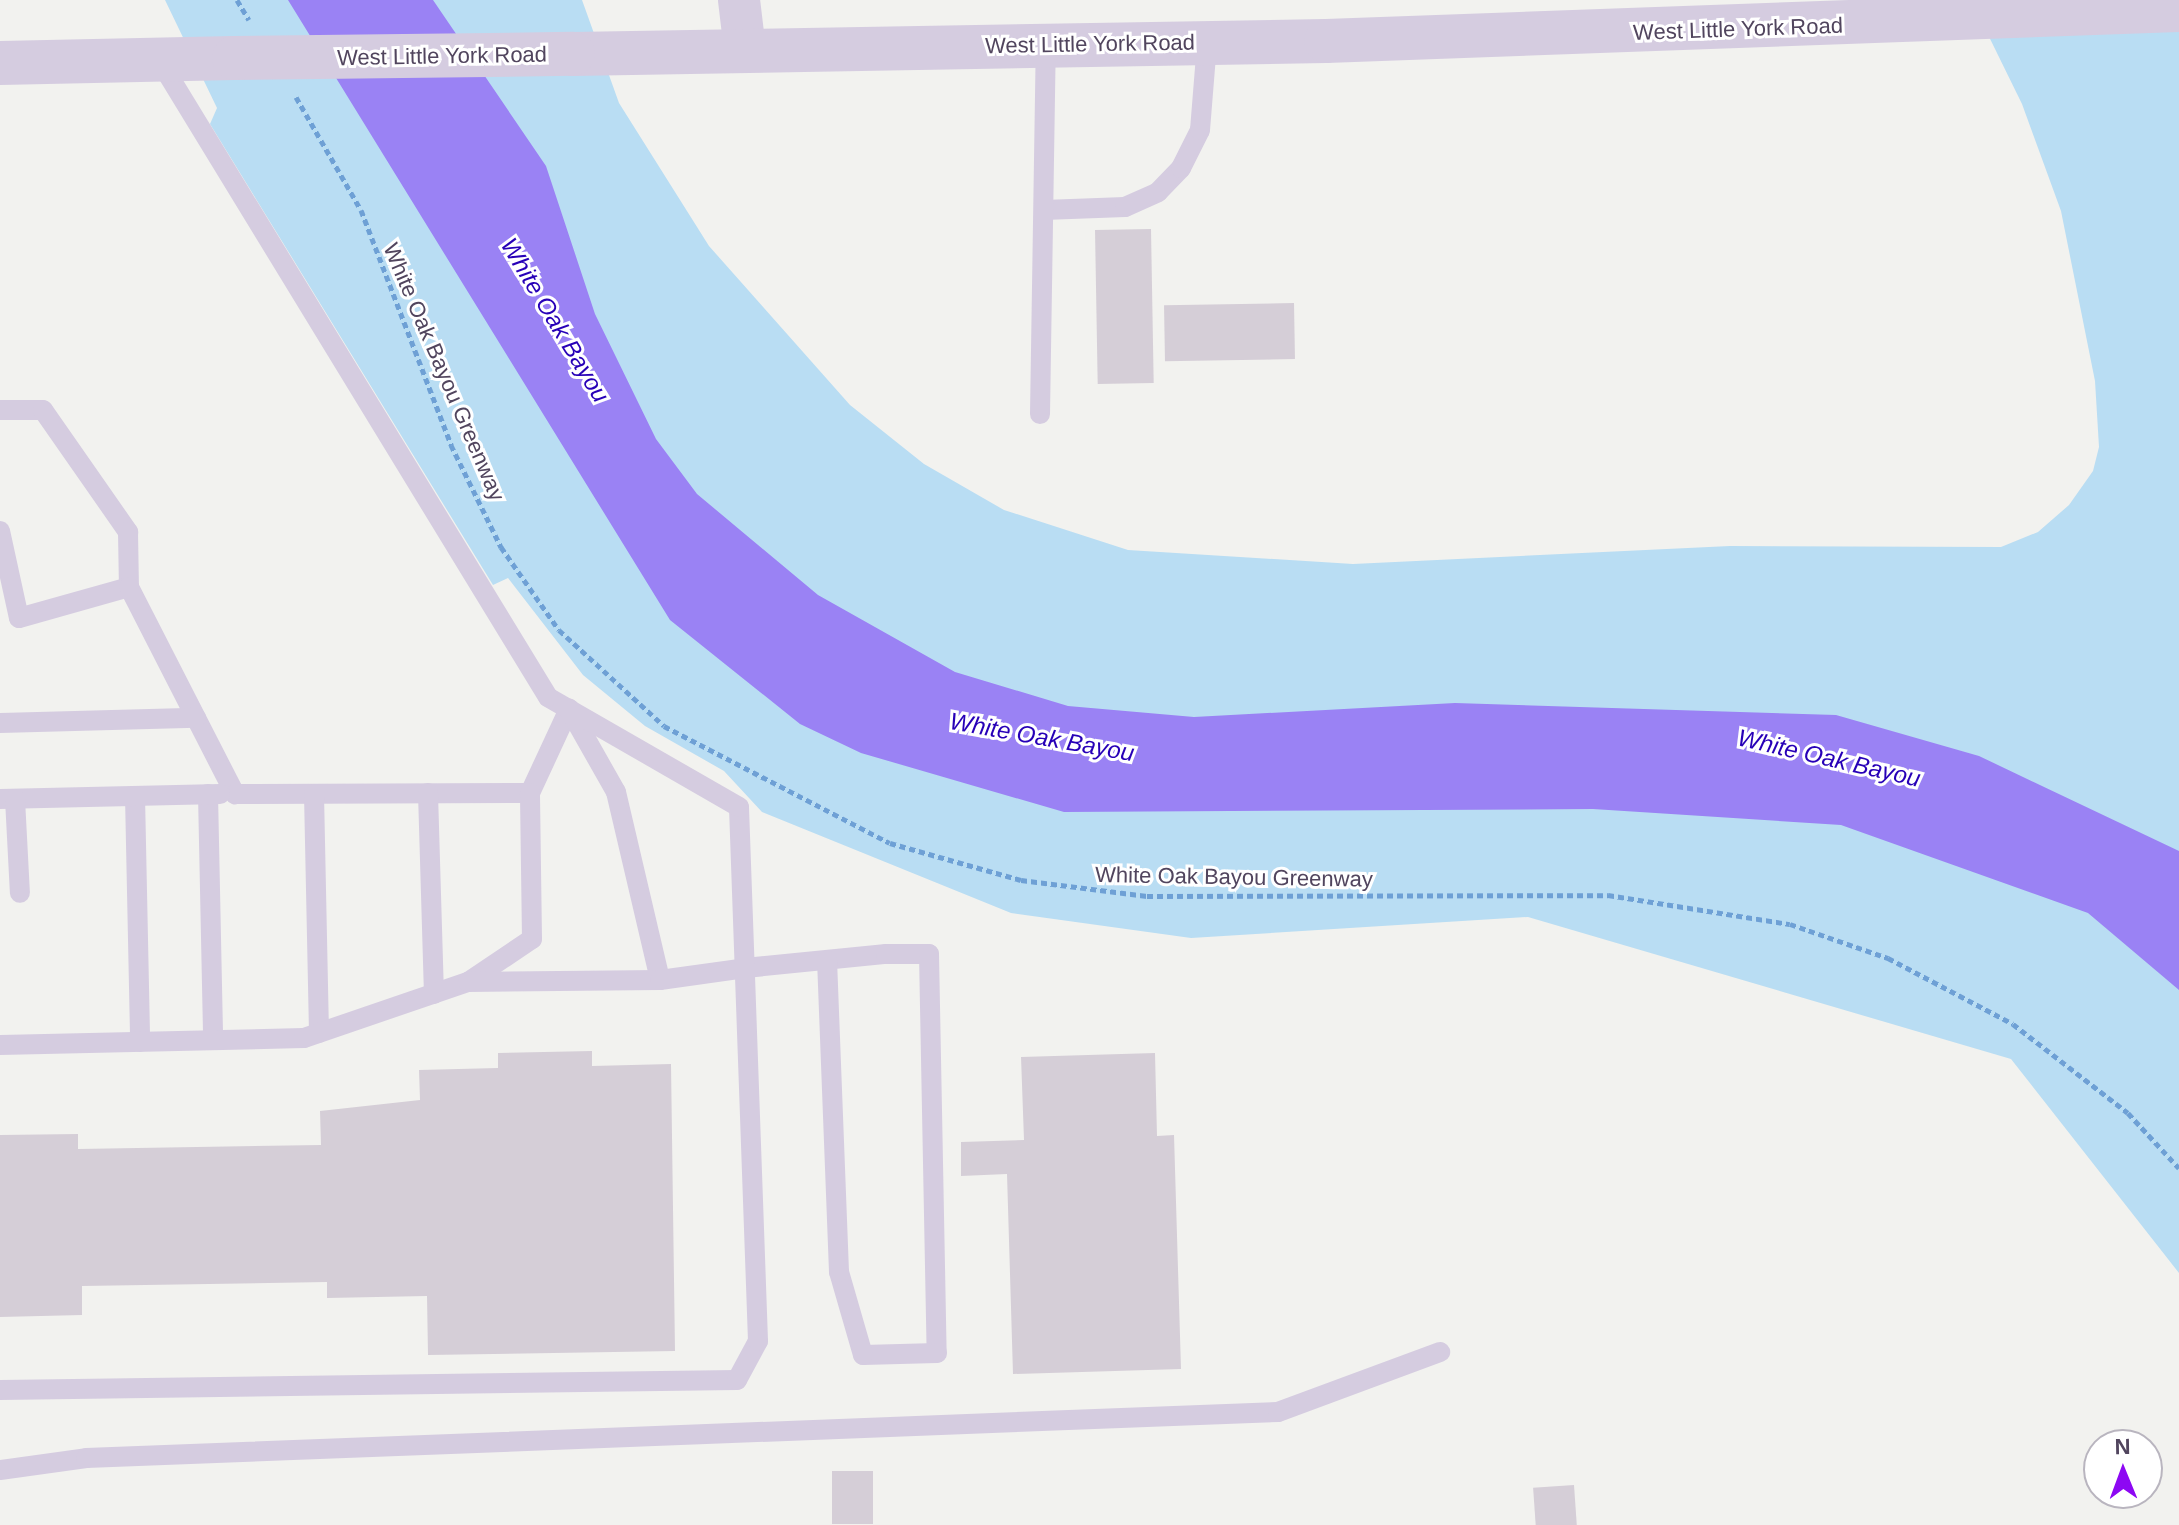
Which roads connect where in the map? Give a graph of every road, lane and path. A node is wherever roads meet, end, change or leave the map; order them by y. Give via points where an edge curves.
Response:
1 (237, 0) edge
2 (739, 0) edge
3 (2179, 10) edge
4 (1910, 12) edge
5 (243, 42) junction
6 (1207, 43) junction
7 (1046, 45) junction
8 (745, 50) junction
9 (159, 60) junction
10 (0, 63) edge
11 (292, 91) dead end
12 (1044, 210) junction
13 (0, 410) edge
14 (1040, 414) dead end
15 (0, 531) edge
16 (129, 587) junction
17 (10, 618) edge
18 (569, 709) junction
19 (196, 718) junction
20 (0, 723) edge
21 (428, 793) junction
22 (530, 793) junction
23 (208, 794) junction
24 (235, 794) junction
25 (314, 794) junction
26 (135, 796) junction
27 (8, 799) edge
28 (20, 893) dead end
29 (827, 960) junction
30 (745, 968) junction
31 (660, 980) junction
32 (468, 982) junction
33 (434, 994) junction
34 (319, 1033) junction
35 (213, 1040) junction
36 (140, 1042) junction
37 (0, 1045) edge
38 (2179, 1168) edge
39 (1440, 1352) dead end
40 (0, 1390) edge
41 (0, 1470) edge

1 - 5 path
2 - 8 street
3 - 4 street, West Little York Road
4 - 6 street, West Little York Road
5 - 8 street, West Little York Road, bridge via 573,54
5 - 9 street, West Little York Road
6 - 7 street, West Little York Road
6 - 12 lane via 1200,130 1181,168 1158,192 1125,207
7 - 8 street, West Little York Road
7 - 12 lane
9 - 10 street, West Little York Road
9 - 18 lane via 548,697
11 - 38 path, White Oak Bayou Greenway via 361,210 451,445 501,547 559,630 664,726 890,843 1021,880 1147,896 1608,895 1790,924 1888,958 2013,1024 2128,1113
12 - 14 lane
13 - 16 lane via 43,410 128,532
15 - 17 lane
16 - 17 lane
16 - 19 lane
18 - 22 lane
18 - 30 lane via 739,807
18 - 31 lane via 616,792
19 - 20 lane
19 - 24 lane
21 - 22 lane
21 - 25 lane
21 - 33 lane
22 - 32 lane via 532,939
23 - 24 lane
23 - 26 lane
23 - 35 lane
24 - 25 lane
25 - 34 lane
26 - 27 lane
26 - 36 lane
27 - 28 lane
29 - 29 lane via 929,954 937,1353 863,1355 843,1286
29 - 30 lane
30 - 31 lane
30 - 40 lane via 758,1341 737,1380
31 - 32 lane
32 - 33 lane
33 - 34 lane
34 - 35 lane
35 - 36 lane
36 - 37 lane
39 - 41 lane via 1278,1412 86,1458

